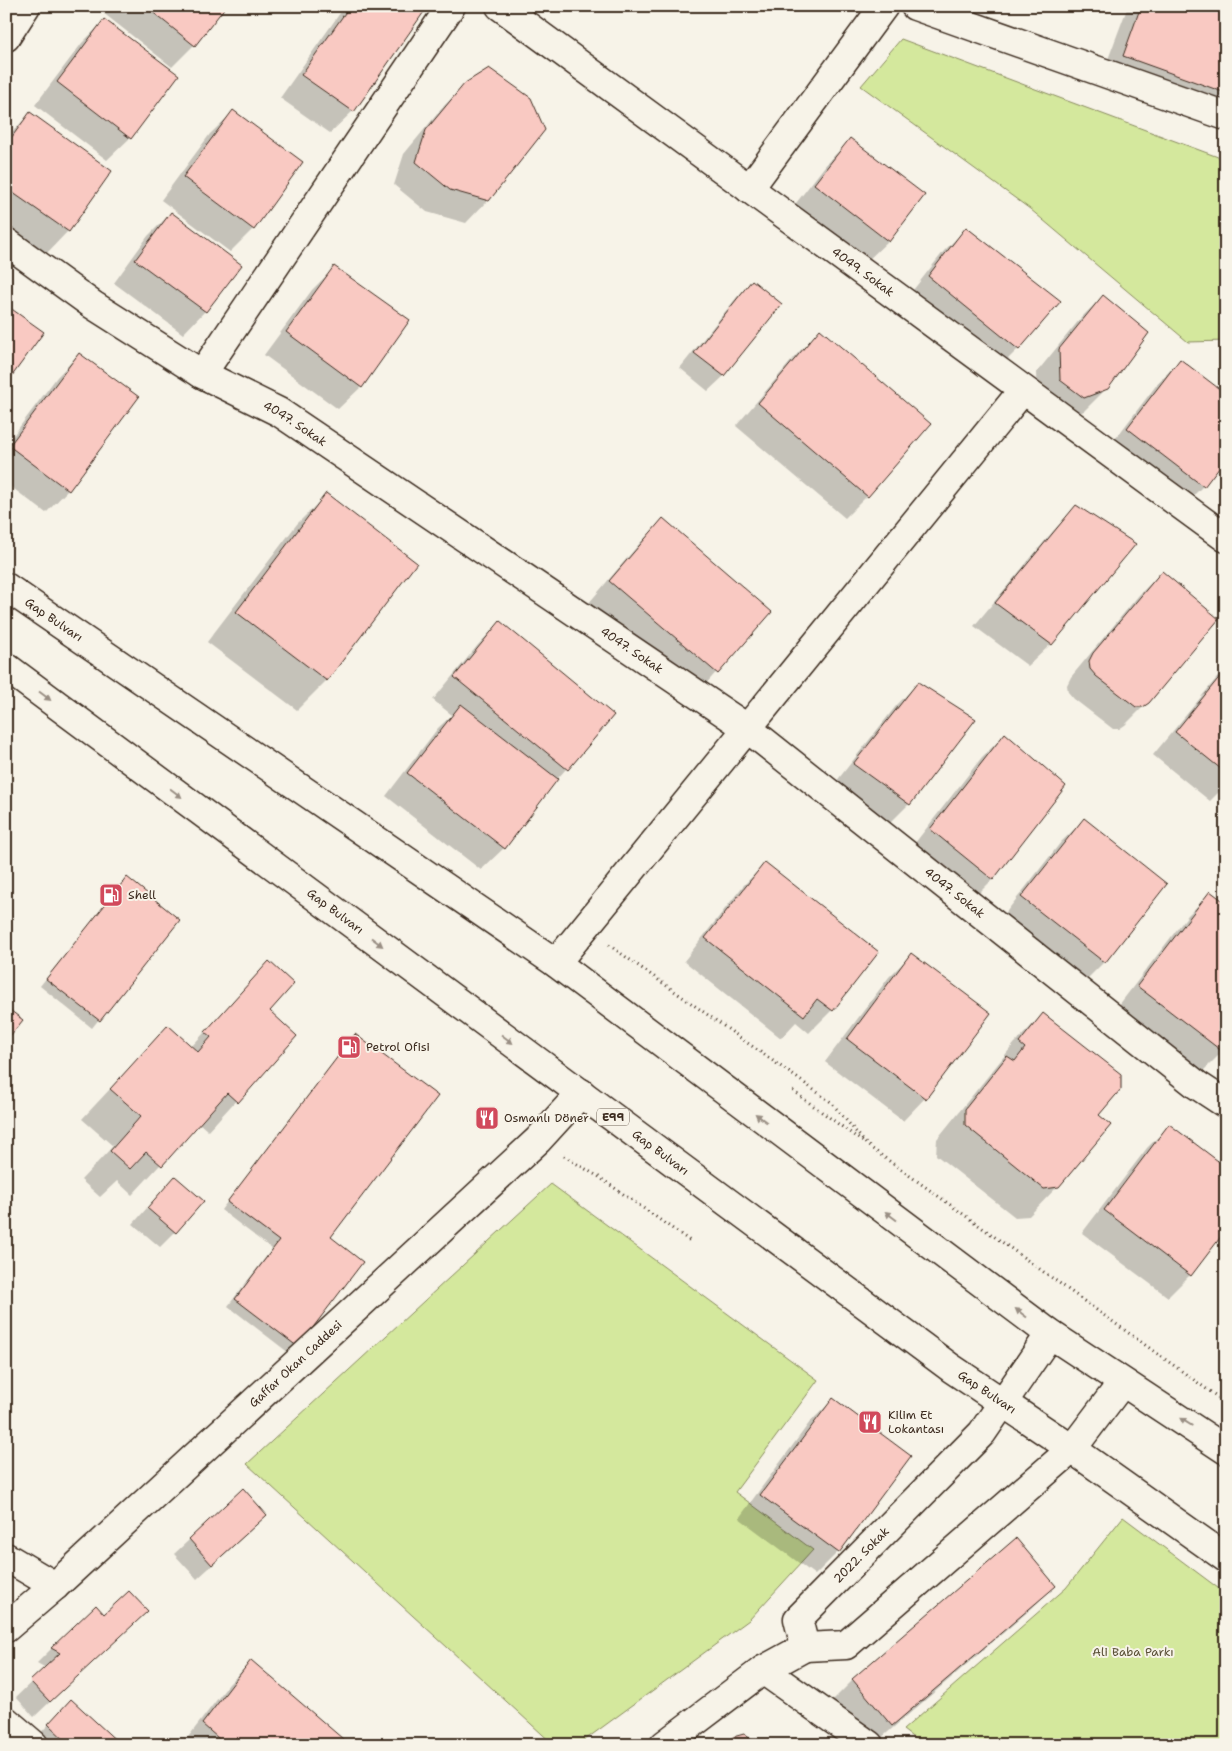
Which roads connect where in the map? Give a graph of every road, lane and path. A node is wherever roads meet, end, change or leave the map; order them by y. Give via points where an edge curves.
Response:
1 (26, 6) edge
2 (451, 6) edge
3 (500, 6) edge
4 (884, 6) edge
5 (915, 6) edge
6 (6, 37) edge
7 (1226, 116) edge
8 (749, 189) junction
9 (6, 242) edge
10 (202, 374) junction
11 (1023, 390) junction
12 (1226, 538) edge
13 (6, 587) edge
14 (6, 667) edge
15 (747, 728) junction
16 (584, 928) junction
17 (556, 963) junction
18 (792, 1091) dead end
19 (581, 1093) junction
20 (1226, 1104) edge
21 (538, 1140) junction
22 (867, 1145) junction
23 (690, 1241) dead end
24 (1050, 1334) junction
25 (1122, 1383) junction
26 (1004, 1403) junction
27 (1226, 1403) edge
28 (1072, 1449) junction
29 (1226, 1450) edge
30 (6, 1557) edge
31 (1226, 1558) edge
32 (55, 1586) junction
33 (6, 1628) edge
34 (806, 1647) junction
35 (763, 1670) junction
36 (6, 1720) edge
37 (34, 1745) edge
38 (664, 1745) edge
39 (869, 1745) edge

1 - 6 main road
2 - 10 main road
3 - 8 main road, 4049. Sokak
4 - 8 main road
5 - 7 main road
8 - 11 main road, 4049. Sokak
9 - 10 main road, 4047. Sokak via 93,305
10 - 15 main road, 4047. Sokak via 279,412
11 - 12 main road, 4049. Sokak
11 - 15 main road
13 - 17 main road, Gap Bulvarı
14 -> 19 main road, Gap Bulvarı / E99
15 - 16 main road
15 - 20 main road, 4047. Sokak via 1197,1085
16 - 17 main road
16 - 22 path via 831,1102
24 -> 17 main road, Gap Bulvarı
18 - 22 path
19 - 21 main road, Gaffar Okan Caddesi
19 - 26 main road, Gap Bulvarı / E99 via 951,1368
21 - 23 path via 599,1177
21 - 32 main road, Gaffar Okan Caddesi
22 - 27 path
24 - 25 main road, Gap Bulvarı
24 - 26 main road, 2022. Sokak
25 - 28 main road
29 -> 25 main road, Gap Bulvarı
26 - 28 main road, Gap Bulvarı / E99
26 - 34 main road, 2022. Sokak via 982,1433 798,1619
28 - 31 main road, Gap Bulvarı / E99
28 - 34 main road via 846,1645
30 - 32 main road
32 - 33 main road, Gaffar Okan Caddesi
34 - 35 main road
35 - 38 main road
35 - 39 main road
36 - 37 main road

